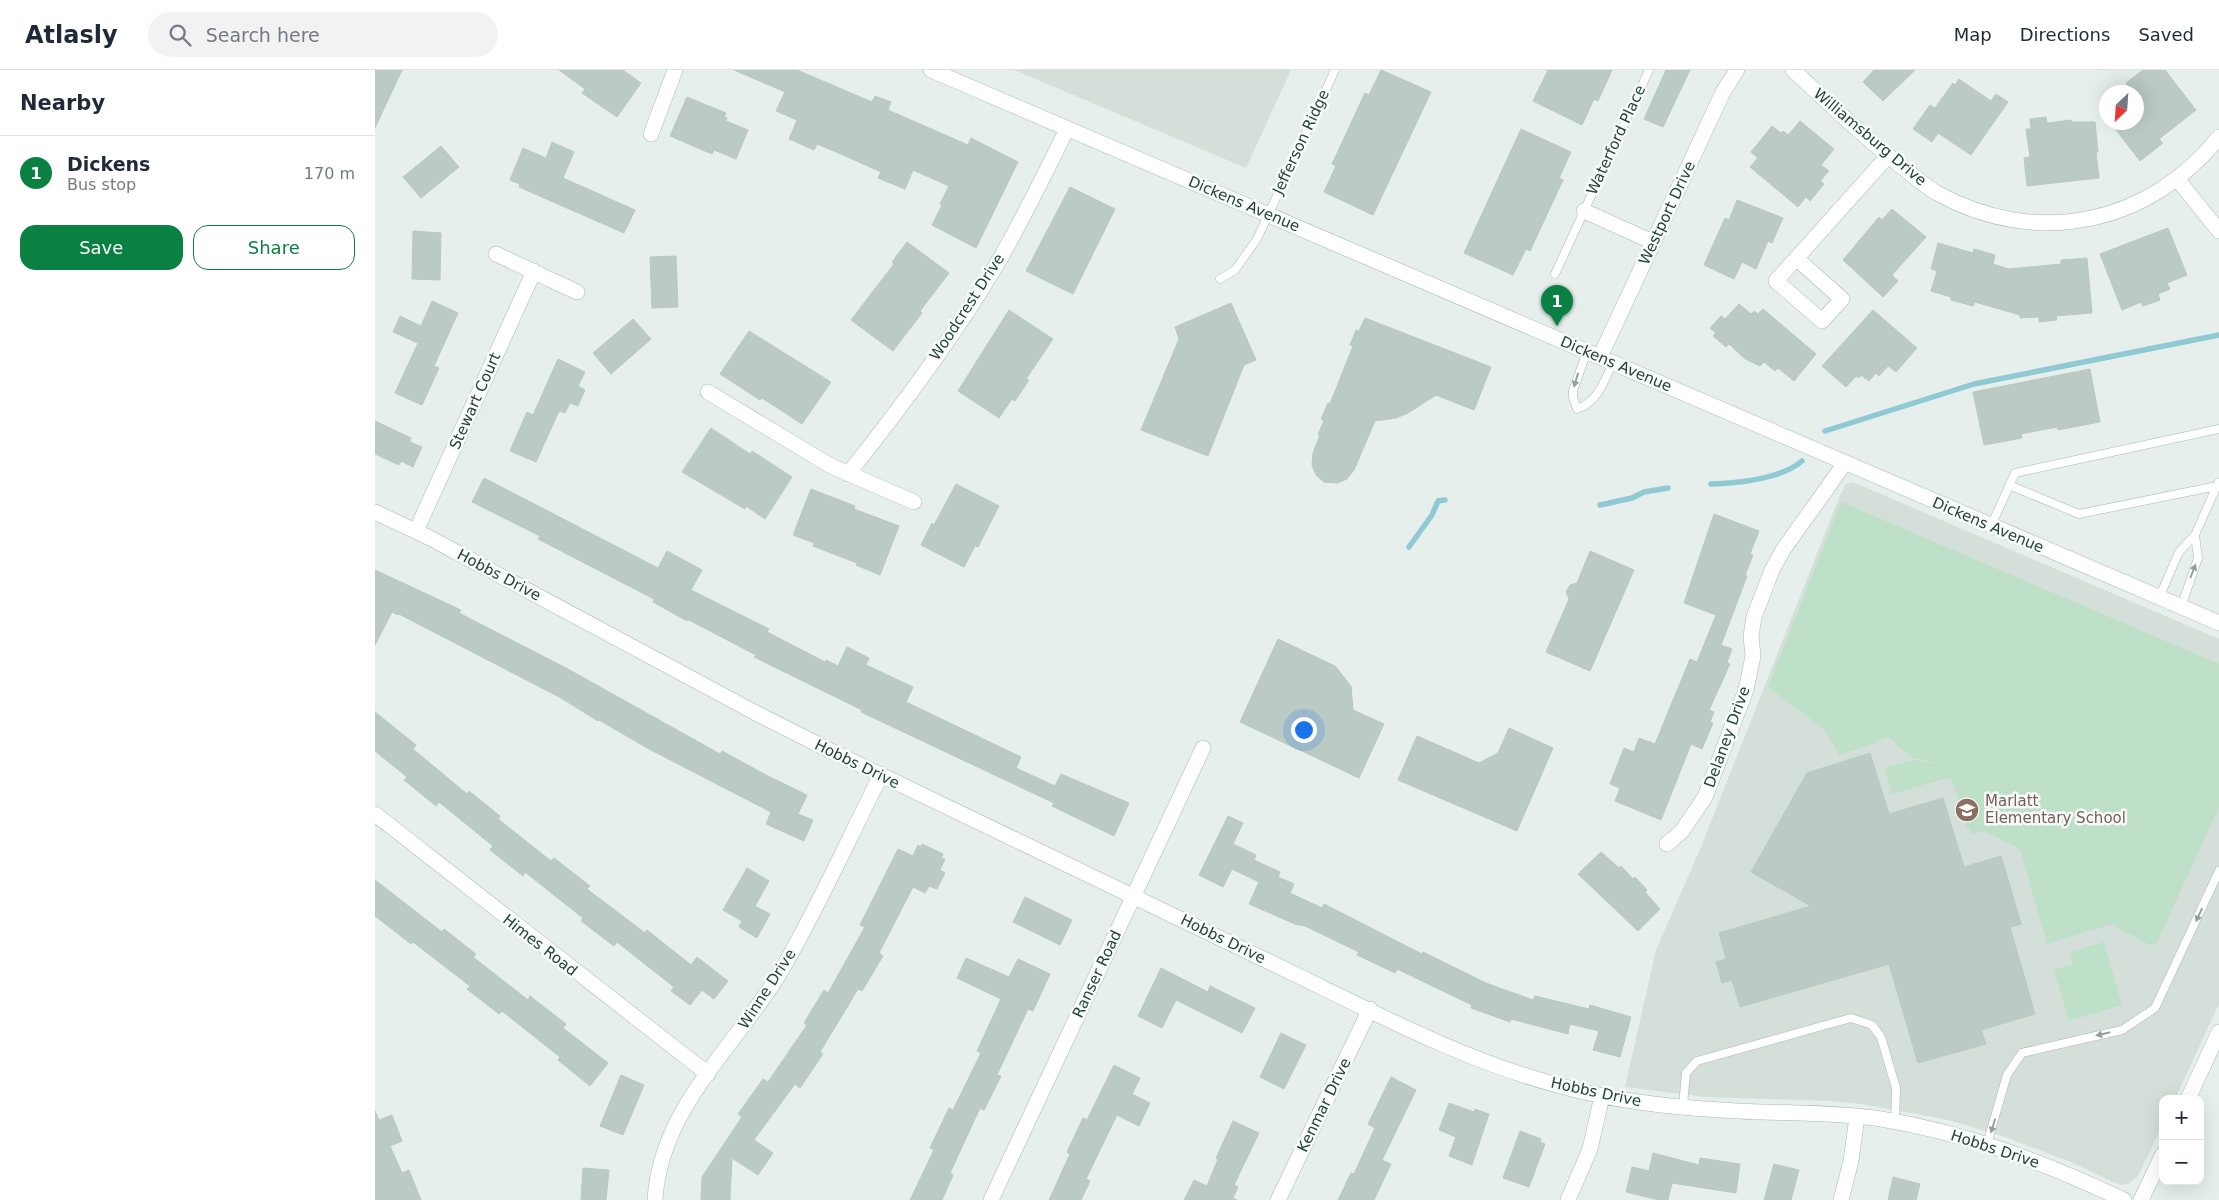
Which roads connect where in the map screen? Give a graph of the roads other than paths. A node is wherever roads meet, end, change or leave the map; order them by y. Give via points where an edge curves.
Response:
1 (675, 70) edge
2 (931, 70) edge
3 (1335, 70) edge
4 (1649, 70) edge
5 (1737, 70) edge
6 (1793, 70) edge
7 (1067, 129) junction
8 (651, 134) dead end
9 (2219, 138) edge
10 (1888, 156) junction
11 (2178, 180) junction
12 (1584, 211) junction
13 (1268, 214) junction
14 (2219, 232) edge
15 (1653, 242) junction
16 (496, 254) dead end
17 (1797, 259) dead end
18 (534, 272) junction
19 (1555, 274) dead end
20 (1220, 279) dead end
21 (577, 292) dead end
22 (1600, 357) junction
23 (708, 392) dead end
24 (2219, 429) edge
25 (1845, 463) junction
26 (848, 474) junction
27 (2218, 484) edge
28 (2009, 485) junction
29 (914, 502) dead end
30 (375, 512) edge
31 (1991, 526) junction
32 (416, 531) junction
33 (2195, 535) junction
34 (2159, 598) junction
35 (2181, 607) junction
36 (2219, 623) edge
37 (1203, 748) dead end
38 (881, 775) junction
39 (375, 814) edge
40 (1667, 844) dead end
41 (2219, 870) edge
42 (1134, 896) junction
43 (1369, 1009) junction
44 (2219, 1032) edge
45 (707, 1074) junction
46 (2190, 1095) edge
47 (1603, 1096) junction
48 (1683, 1106) junction
49 (1857, 1117) junction
50 (1895, 1122) junction
51 (1987, 1144) junction
52 (2159, 1162) edge
53 (655, 1200) edge
54 (991, 1200) edge
55 (1278, 1200) edge
56 (1568, 1200) edge
57 (1841, 1200) edge
58 (2124, 1200) edge
59 (2141, 1200) edge

1 - 8 street
2 - 7 street, Dickens Avenue
3 - 13 lane, Jefferson Ridge
4 - 12 lane, Waterford Place
5 - 15 street, Westport Drive via 1723,92
6 - 10 street, Williamsburg Drive
7 - 13 street, Dickens Avenue
7 - 26 street, Woodcrest Drive via 1002,256 972,304
9 - 11 street, Williamsburg Drive
10 - 11 street, Williamsburg Drive via 1936,192 1967,207 2012,220 2063,222 2125,210
10 - 17 street
11 - 14 street
12 - 15 street, Waterford Place
12 - 19 lane, Waterford Place
13 - 20 lane, Jefferson Ridge via 1245,258 1235,270
13 - 22 street, Dickens Avenue
15 - 22 street, Westport Drive
16 - 18 street
18 - 21 street
18 - 32 street, Stewart Court
22 -> 22 lane via 1573,391 1577,409 1597,396
22 - 25 street, Dickens Avenue
23 - 26 street
24 - 28 lane via 2015,473
25 - 31 street, Dickens Avenue
25 - 40 street, Delaney Drive via 1772,570 1754,617 1751,636 1753,656 1747,690 1705,797 1682,831
26 - 29 street
27 - 28 lane via 2079,514
27 - 33 lane
28 - 31 lane
30 - 32 street, Hobbs Drive
31 - 34 street, Dickens Avenue
32 - 38 street, Hobbs Drive via 754,712
33 - 34 lane via 2179,552
35 -> 33 lane via 2198,558
34 - 35 street, Dickens Avenue
35 - 36 street, Dickens Avenue
37 - 42 street, Ranser Road
38 - 42 street, Hobbs Drive
38 - 45 street, Winne Drive via 787,960 755,1011
39 - 45 street, Himes Road
41 -> 51 lane via 2155,1008 2122,1030 2022,1053 2007,1075
42 - 43 street, Hobbs Drive
42 - 54 street, Ranser Road
43 - 47 street, Hobbs Drive via 1504,1068
43 - 55 street, Kenmar Drive
44 - 46 street
45 - 53 street, Winne Drive via 667,1141
47 - 48 street, Hobbs Drive
47 - 56 street via 1590,1149
48 - 49 street, Hobbs Drive
48 - 50 lane via 1686,1073 1697,1061 1851,1018 1872,1025 1881,1037 1896,1088
49 - 50 street, Hobbs Drive
49 - 57 street
50 - 51 street, Hobbs Drive
51 - 58 street, Hobbs Drive via 2054,1168
52 - 59 street

